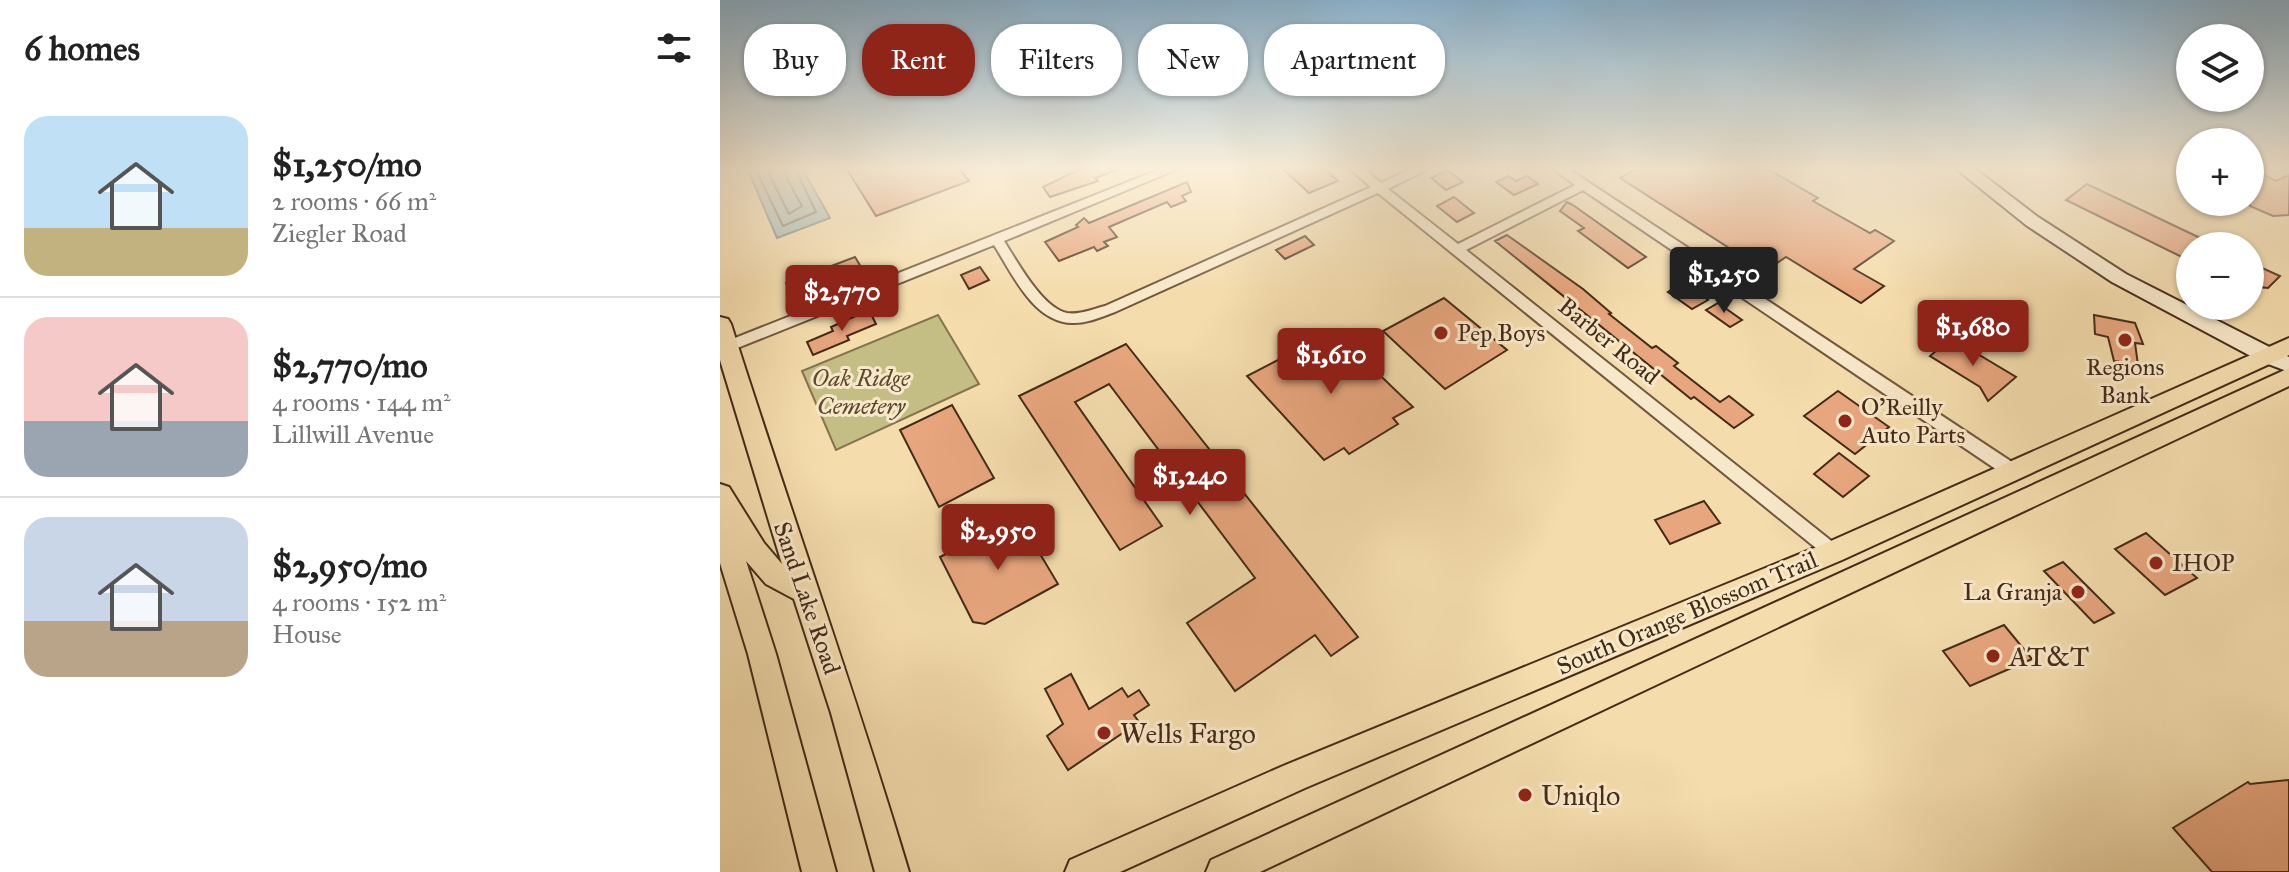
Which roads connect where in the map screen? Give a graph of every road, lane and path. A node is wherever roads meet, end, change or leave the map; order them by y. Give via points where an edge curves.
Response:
1 (1072, 209) edge
2 (1333, 209) edge
3 (1405, 209) edge
4 (1537, 209) edge
5 (1619, 209) edge
6 (2016, 209) edge
7 (996, 239) junction
8 (2076, 247) junction
9 (1456, 250) junction
10 (2176, 293) edge
11 (2226, 320) edge
12 (722, 340) edge
13 (2284, 354) edge
14 (2289, 376) edge
15 (2012, 471) junction
16 (720, 494) edge
17 (720, 520) edge
18 (1870, 535) junction
19 (1833, 552) junction
20 (1857, 577) junction
21 (804, 591) junction
22 (1822, 594) junction
23 (819, 872) edge
24 (892, 872) edge
25 (1082, 872) edge
26 (1223, 872) edge

1 - 7 street
2 - 7 street via 1110,309 1068,319 1045,308
3 - 9 street, Barber Road
4 - 9 street
5 - 15 street
6 - 8 street
7 - 12 street
8 - 10 street
8 - 13 street via 2119,278
9 - 19 street, Barber Road
11 - 13 street
12 - 21 main road, Sand Lake Road
13 - 15 main road, South Orange Blossom Trail
14 - 20 main road, South Orange Blossom Trail
15 - 18 main road, South Orange Blossom Trail
16 - 21 main road via 767,570 784,585
17 - 23 main road via 762,654
18 - 19 main road, South Orange Blossom Trail
18 - 20 main road via 1859,550
19 - 22 main road via 1834,579
19 - 25 main road, South Orange Blossom Trail via 1294,777
20 - 22 main road, South Orange Blossom Trail
21 - 24 main road, Sand Lake Road
22 - 26 main road, South Orange Blossom Trail

